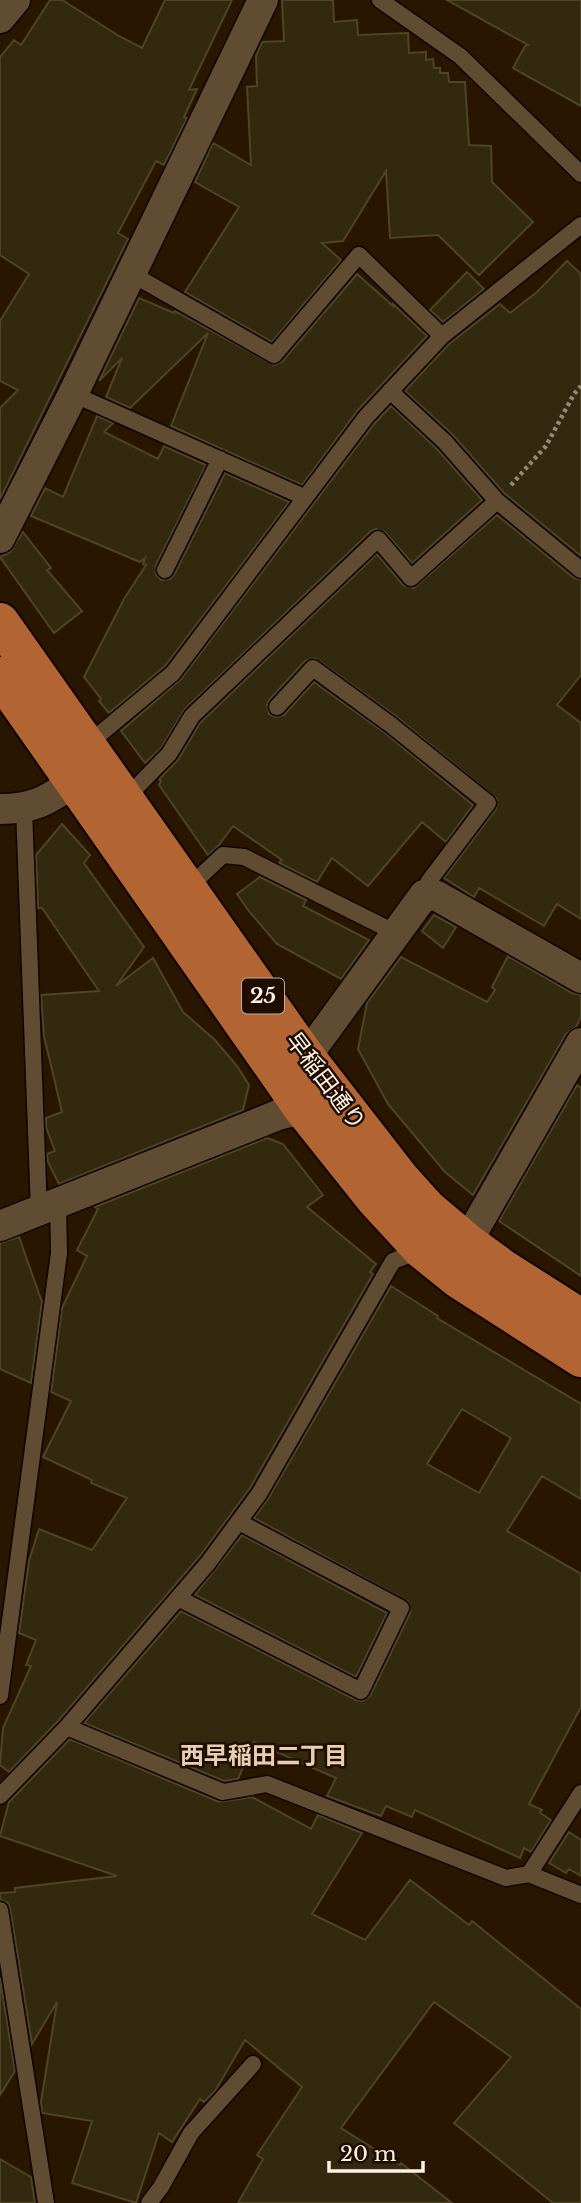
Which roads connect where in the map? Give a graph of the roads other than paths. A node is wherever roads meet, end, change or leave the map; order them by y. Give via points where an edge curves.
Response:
1 (15, 0) edge
2 (263, 0) edge
3 (380, 0) edge
4 (0, 18) edge
5 (581, 174) edge
6 (581, 225) edge
7 (130, 273) junction
8 (442, 336) junction
9 (390, 391) junction
10 (73, 394) junction
11 (220, 459) junction
12 (304, 497) junction
13 (497, 501) junction
14 (0, 538) edge
15 (165, 570) dead end
16 (581, 570) edge
17 (0, 622) edge
18 (0, 676) edge
19 (277, 707) dead end
20 (88, 744) junction
21 (73, 783) junction
22 (125, 799) junction
23 (12, 809) edge
24 (187, 890) junction
25 (424, 895) junction
26 (396, 933) junction
27 (581, 978) edge
28 (581, 1043) edge
29 (306, 1057) junction
30 (303, 1109) junction
31 (48, 1207) junction
32 (0, 1226) edge
33 (467, 1242) junction
34 (422, 1250) junction
35 (581, 1318) edge
36 (581, 1358) edge
37 (239, 1522) junction
38 (178, 1598) junction
39 (0, 1696) edge
40 (67, 1727) junction
41 (581, 1793) edge
42 (0, 1796) edge
43 (529, 1874) junction
44 (581, 1895) edge
45 (0, 1910) edge
46 (253, 2064) dead end
47 (46, 2203) edge
48 (149, 2203) edge

1 - 4 street
2 - 7 street
3 - 5 lane via 460,56
6 - 8 lane
7 - 8 lane via 274,355 359,255
7 - 10 street
8 - 9 lane
9 - 12 lane
9 - 13 lane via 445,442
10 - 11 lane
10 - 14 street
11 - 12 lane
11 - 15 lane
12 - 20 lane via 173,673
13 - 16 lane
13 - 22 lane via 411,578 377,539 192,716 169,754
17 - 20 main road, 早稲田通り / 25
18 - 21 main road, 早稲田通り / 25
19 - 25 lane via 313,668 488,803 429,881
20 - 22 main road, 早稲田通り / 25
21 - 23 street via 53,796
21 - 30 main road, 早稲田通り / 25
22 - 24 main road, 早稲田通り / 25
23 - 31 lane
24 - 26 lane via 223,855 244,857
24 - 29 main road, 早稲田通り / 25
25 - 26 street
25 - 27 street via 437,896
26 - 29 street
28 - 33 street
29 - 33 main road, 早稲田通り / 25 via 400,1178
30 - 31 street
30 - 34 main road, 早稲田通り / 25
31 - 32 street
31 - 39 lane via 59,1253
33 - 35 main road, 早稲田通り / 25
34 - 36 main road, 早稲田通り / 25 via 493,1303
34 - 37 lane via 393,1261
37 - 38 lane
37 - 38 lane via 401,1608 361,1691
38 - 40 lane
40 - 42 lane
40 - 43 lane via 223,1792 267,1784 506,1878
41 - 43 lane
43 - 44 lane
45 - 47 lane
46 - 48 lane via 191,2133

